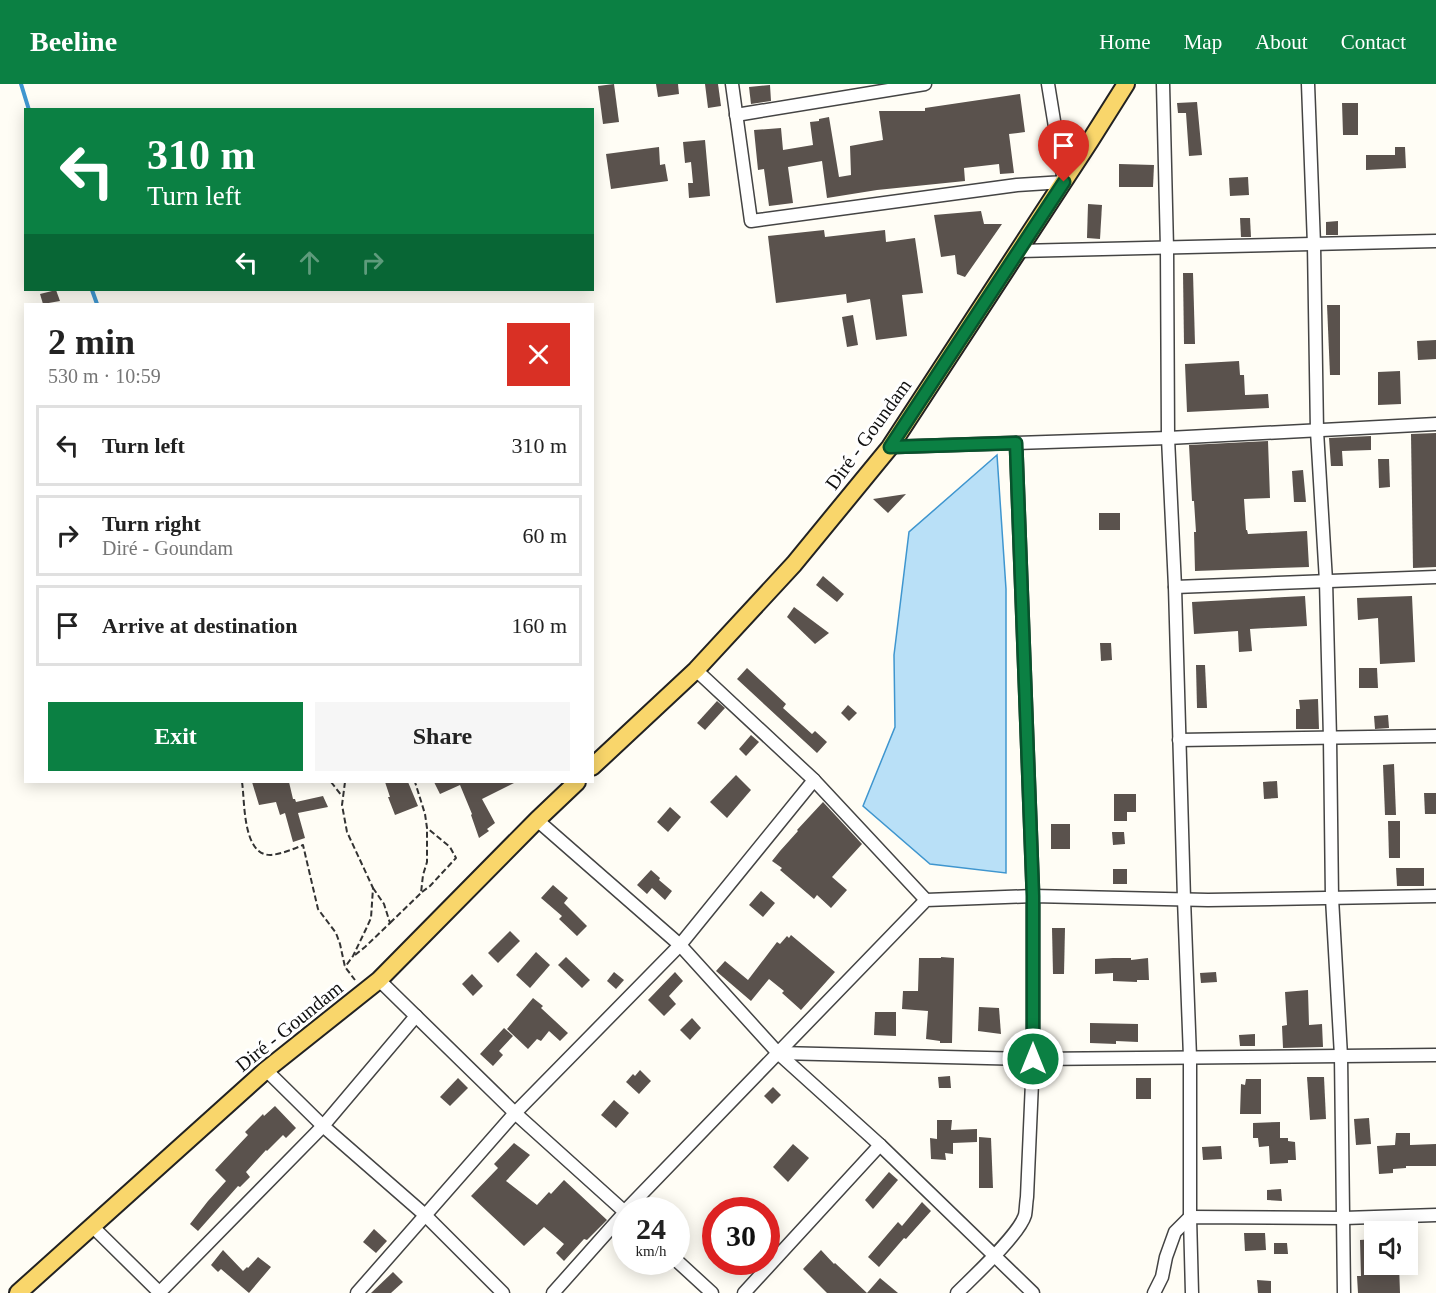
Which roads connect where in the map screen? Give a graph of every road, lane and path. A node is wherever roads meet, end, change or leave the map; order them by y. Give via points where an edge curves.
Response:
1 (732, 84) edge
2 (925, 84) edge
3 (1048, 84) edge
4 (1126, 84) edge
5 (1163, 84) edge
6 (1308, 84) edge
7 (890, 87) edge
8 (736, 115) junction
9 (1064, 182) junction
10 (1436, 241) edge
11 (1314, 245) junction
12 (1167, 248) junction
13 (1019, 251) junction
14 (1436, 424) edge
15 (1317, 430) junction
16 (1168, 438) junction
17 (1016, 443) junction
18 (890, 447) junction
19 (1436, 577) edge
20 (1326, 581) junction
21 (1175, 587) junction
22 (696, 670) junction
23 (1436, 736) edge
24 (1330, 738) junction
25 (1179, 740) junction
26 (594, 765) edge
27 (814, 780) junction
28 (242, 783) edge
29 (332, 783) edge
30 (345, 783) edge
31 (415, 783) edge
32 (577, 783) edge
33 (343, 797) junction
34 (537, 820) junction
35 (427, 828) junction
36 (373, 888) junction
37 (421, 893) junction
38 (1033, 896) junction
39 (1436, 896) edge
40 (1332, 898) junction
41 (1184, 899) junction
42 (926, 900) junction
43 (390, 923) junction
44 (680, 945) junction
45 (353, 956) junction
46 (345, 967) junction
47 (379, 980) junction
48 (364, 992) junction
49 (416, 1016) junction
50 (778, 1053) junction
51 (1436, 1055) edge
52 (1341, 1056) junction
53 (1190, 1057) junction
54 (1033, 1059) junction
55 (266, 1070) junction
56 (515, 1113) junction
57 (323, 1126) junction
58 (880, 1145) junction
59 (639, 1197) edge
60 (612, 1200) edge
61 (425, 1215) junction
62 (1436, 1215) edge
63 (1190, 1216) junction
64 (1344, 1218) junction
65 (92, 1226) junction
66 (612, 1227) edge
67 (994, 1255) junction
68 (690, 1273) edge
69 (18, 1293) edge
70 (160, 1293) edge
71 (357, 1293) edge
72 (503, 1293) edge
73 (553, 1293) edge
74 (712, 1293) edge
75 (744, 1293) edge
76 (957, 1293) edge
77 (1033, 1293) edge
78 (1154, 1293) edge
79 (1192, 1293) edge
80 (1344, 1293) edge

1 - 8 street
2 - 7 street
3 - 9 street
4 - 9 main road, Diré - Goundam
5 - 12 street
6 - 11 street
7 - 8 street
8 - 9 street via 751,221
9 - 13 main road, Diré - Goundam
10 - 11 street
11 - 12 street
11 - 15 street
12 - 13 street
12 - 16 street
13 - 18 main road, Diré - Goundam
14 - 15 street
15 - 16 street
15 - 20 street
16 - 17 street
16 - 21 street
17 - 18 street
17 - 38 street
18 - 22 main road, Diré - Goundam via 794,564
19 - 20 street
20 - 21 street
20 - 24 street
21 - 25 street
22 - 26 main road, Diré - Goundam
22 - 27 street
23 - 24 street
24 - 25 street
24 - 40 street
25 - 41 street
27 - 42 street
27 - 44 street
28 - 46 path via 248,834 256,847 270,855 303,845 318,909 336,933
29 - 33 path
30 - 33 path
31 - 35 path
32 - 34 main road, Diré - Goundam
33 - 36 path via 347,832
34 - 44 street
34 - 47 main road, Diré - Goundam
35 - 37 path via 427,862
35 - 37 path via 450,847 456,858
36 - 43 path
36 - 45 path via 371,918
37 - 43 path
38 - 41 street
38 - 42 street
38 - 54 street
39 - 40 street
40 - 41 street
40 - 52 street
41 - 53 street
42 - 50 street
43 - 45 path
44 - 50 street
44 - 56 street
45 - 46 path
46 - 48 path
47 - 48 main road, Diré - Goundam
47 - 49 street
48 - 55 main road, Diré - Goundam
49 - 56 street
49 - 57 street
50 - 54 street
50 - 58 street
50 - 59 street
51 - 52 street
52 - 53 street
52 - 64 street
53 - 54 street
53 - 63 street
54 - 67 street via 1025,1214
55 - 57 street
55 - 65 main road, Diré - Goundam
56 - 60 street
56 - 61 street
57 - 61 street
57 - 70 street
58 - 67 street
58 - 75 street
61 - 71 street
61 - 72 street
62 - 64 street
63 - 64 street
63 - 78 street via 1175,1232
63 - 79 street
64 - 80 street
65 - 69 main road, Diré - Goundam
65 - 70 street
66 - 73 street
67 - 76 street
67 - 77 street
68 - 74 street

